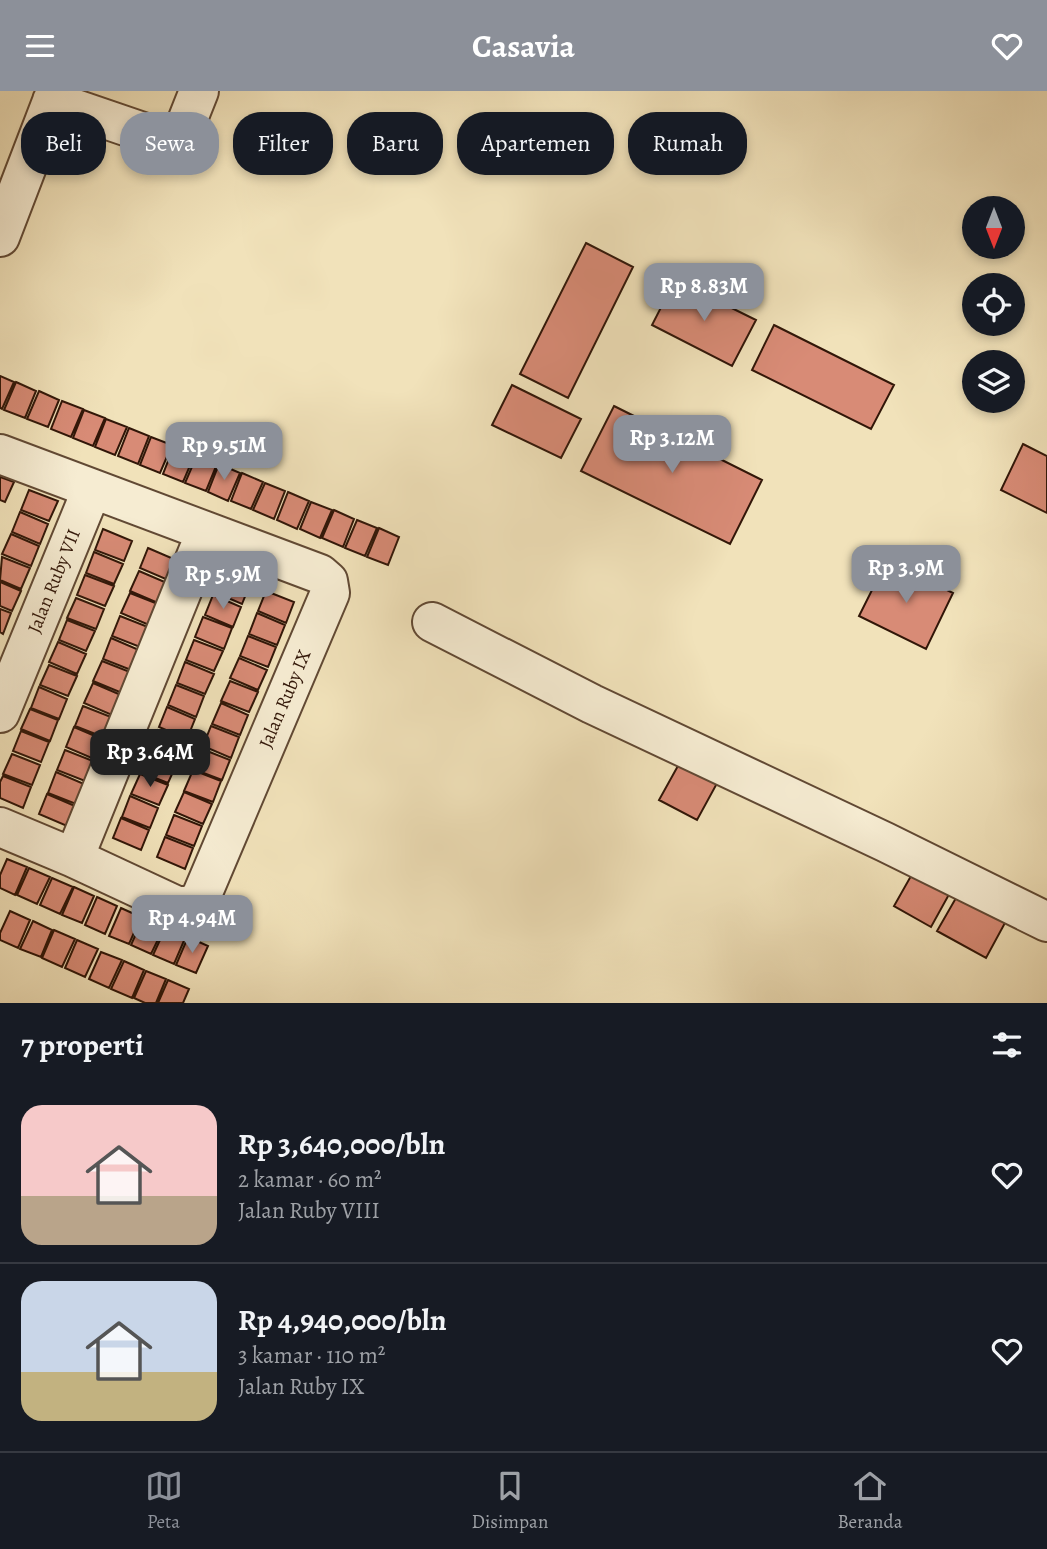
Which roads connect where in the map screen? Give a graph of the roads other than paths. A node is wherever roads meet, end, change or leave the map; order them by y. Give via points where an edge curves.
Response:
1 (199, 91) edge
2 (54, 96) edge
3 (11, 175) edge
4 (0, 237) edge
5 (0, 454) edge
6 (92, 489) junction
7 (206, 532) junction
8 (432, 622) dead end
9 (0, 713) edge
10 (0, 827) edge
11 (74, 857) junction
12 (1047, 922) edge

1 - 2 street via 178,144
2 - 3 street
3 - 4 street
5 - 6 street
6 - 7 street
6 - 9 street, Jalan Ruby VII
7 - 11 street
7 - 11 street, Jalan Ruby IX via 320,574 328,581 330,593 201,897 192,906 177,907
8 - 12 street via 592,704
10 - 11 street

